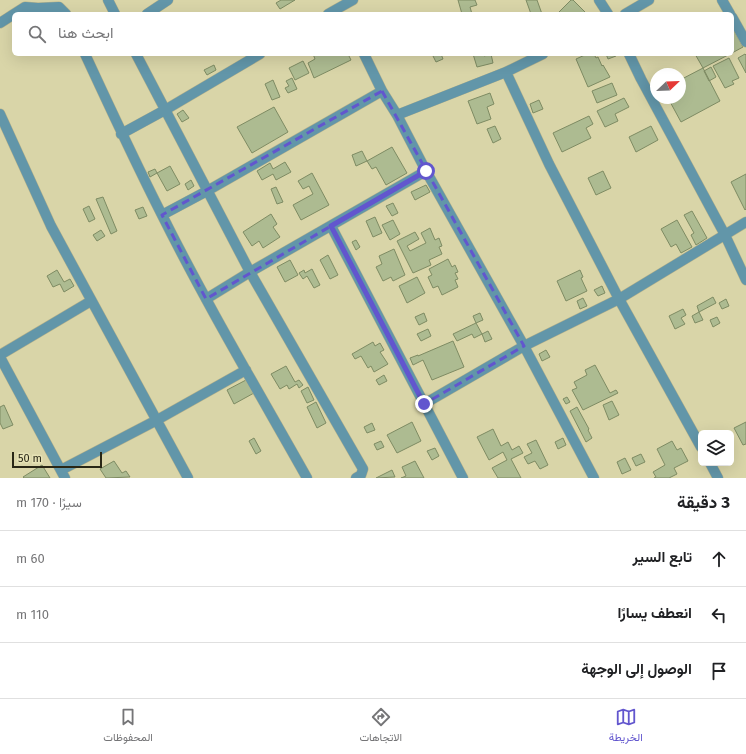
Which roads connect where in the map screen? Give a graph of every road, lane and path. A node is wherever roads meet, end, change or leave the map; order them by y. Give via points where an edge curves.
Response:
1 (108, 0) edge
2 (168, 0) edge
3 (352, 0) edge
4 (599, 0) edge
5 (649, 0) edge
6 (722, 0) edge
7 (23, 4) edge
8 (342, 7) edge
9 (16, 12) edge
10 (64, 12) edge
11 (114, 12) edge
12 (150, 12) edge
13 (332, 12) edge
14 (607, 12) edge
15 (628, 12) edge
16 (729, 12) edge
17 (12, 15) edge
18 (734, 21) edge
19 (0, 24) edge
20 (746, 42) edge
21 (86, 56) edge
22 (137, 56) edge
23 (257, 56) edge
24 (365, 56) edge
25 (539, 56) edge
26 (630, 56) edge
27 (506, 72) junction
28 (382, 91) junction
29 (165, 110) junction
30 (0, 114) edge
31 (397, 115) junction
32 (121, 134) junction
33 (426, 171) junction
34 (207, 191) junction
35 (162, 216) junction
36 (746, 222) edge
37 (331, 226) junction
38 (724, 234) junction
39 (250, 272) junction
40 (746, 280) edge
41 (206, 299) junction
42 (619, 299) junction
43 (91, 301) junction
44 (524, 346) junction
45 (0, 356) edge
46 (246, 370) junction
47 (424, 404) junction
48 (157, 420) junction
49 (698, 441) edge
50 (712, 466) edge
51 (63, 474) edge
52 (188, 478) edge
53 (307, 478) edge
54 (356, 478) edge
55 (463, 478) edge
56 (594, 478) edge
57 (718, 478) edge

1 - 11 street
2 - 12 street
3 - 8 street
4 - 14 street
5 - 15 street
6 - 16 street
7 - 9 street
7 - 10 street via 38,8 59,7
8 - 13 street
17 - 19 street
18 - 20 street
21 - 32 street
22 - 29 street
23 - 29 street
24 - 28 street
25 - 27 street
26 - 38 street
27 - 31 street
27 - 42 street via 549,164
28 - 31 street
28 - 34 street
29 - 32 street
29 - 34 street
30 - 43 street via 51,226
31 - 33 street
32 - 35 street
33 - 37 street
33 - 44 street
34 - 35 street
34 - 39 street
35 - 41 street
36 - 38 street
37 - 39 street
37 - 47 street
38 - 40 street
38 - 42 street
39 - 41 street
39 - 54 street via 363,469 361,475
41 - 46 street
42 - 44 street
42 - 49 street
43 - 45 street
43 - 48 street
44 - 47 street
44 - 56 street
45 - 51 street
46 - 48 street
46 - 53 street
47 - 55 street
48 - 51 street
48 - 52 street
50 - 57 street

